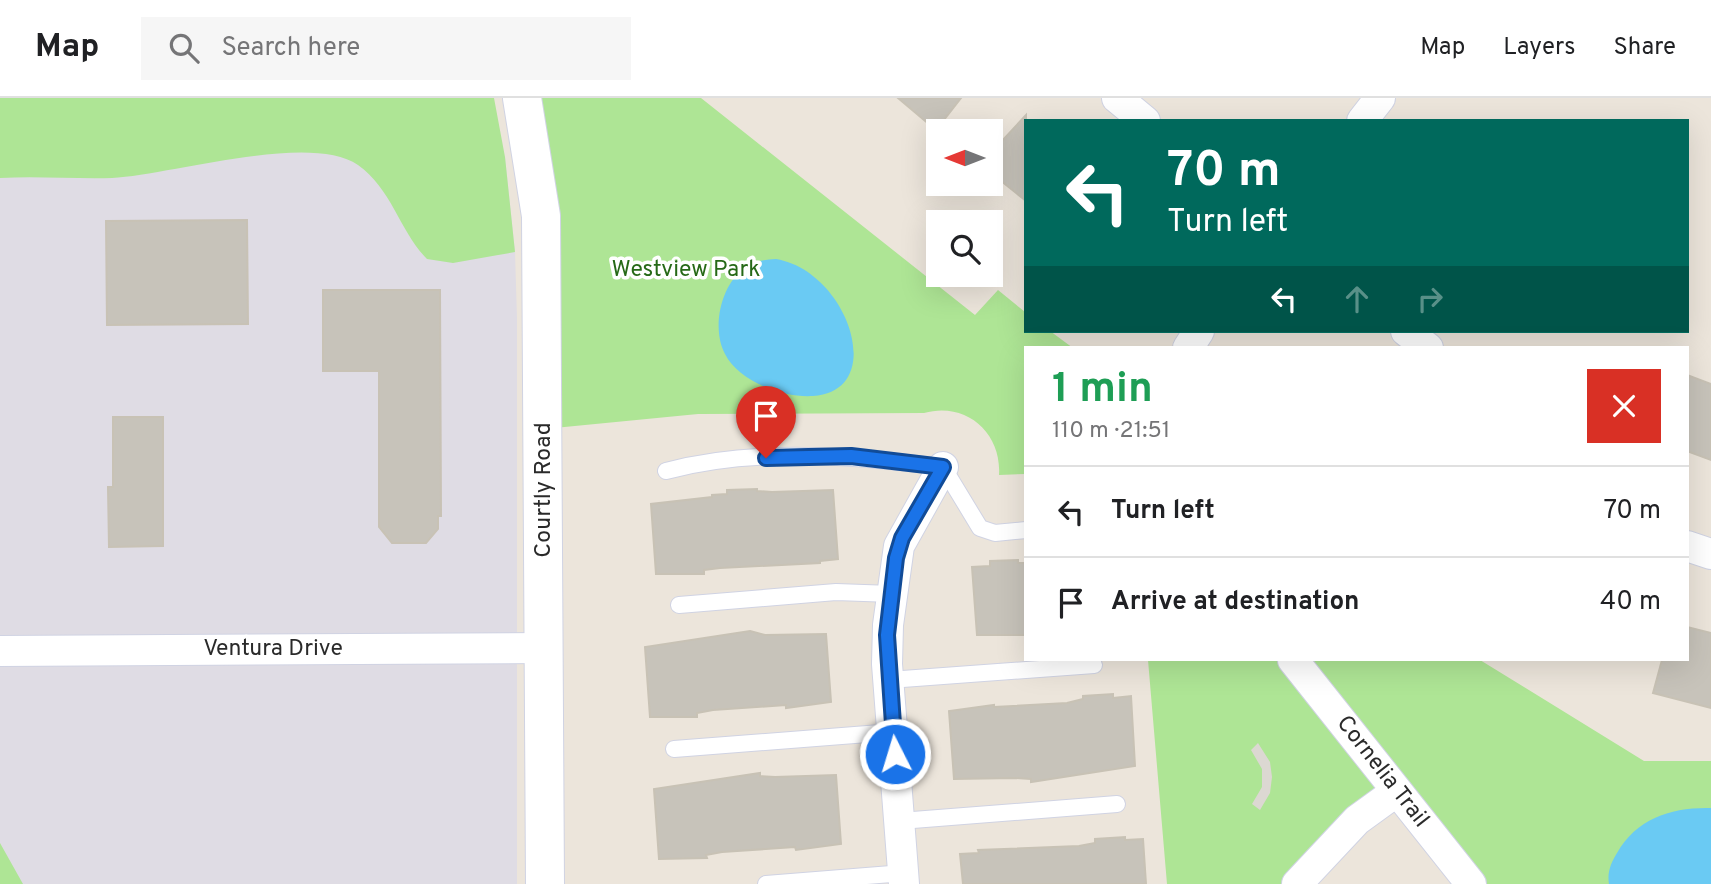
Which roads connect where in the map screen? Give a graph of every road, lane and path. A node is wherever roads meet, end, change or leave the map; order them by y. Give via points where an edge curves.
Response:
1 (522, 98) edge
2 (1117, 98) edge
3 (1380, 98) edge
4 (1143, 119) edge
5 (1364, 119) edge
6 (1409, 333) edge
7 (1425, 346) edge
8 (943, 467) junction
9 (666, 471) dead end
10 (1024, 530) edge
11 (1689, 547) edge
12 (1711, 554) edge
13 (892, 594) junction
14 (679, 605) dead end
15 (545, 648) junction
16 (0, 651) edge
17 (1294, 661) edge
18 (1094, 665) dead end
19 (888, 680) junction
20 (893, 733) junction
21 (674, 749) dead end
22 (1398, 792) junction
23 (1117, 804) dead end
24 (900, 821) junction
25 (904, 878) edge
26 (545, 884) edge
27 (766, 884) edge
28 (1297, 884) edge
29 (1471, 884) edge

1 - 15 street, Courtly Road via 541,216
2 - 4 street
3 - 5 street
6 - 7 street
8 - 9 lane via 811,456 696,464
8 - 10 lane via 980,528 995,533
8 - 13 street via 899,546
11 - 12 street
13 - 14 lane via 825,592
13 - 19 street
15 - 16 street, Ventura Drive
15 - 26 street, Courtly Road
17 - 22 street, Cornelia Trail
18 - 19 lane
19 - 20 street
20 - 21 lane
20 - 24 street
22 - 28 street via 1357,820
22 - 29 street, Cornelia Trail
23 - 24 lane
24 - 25 street
25 - 27 lane

